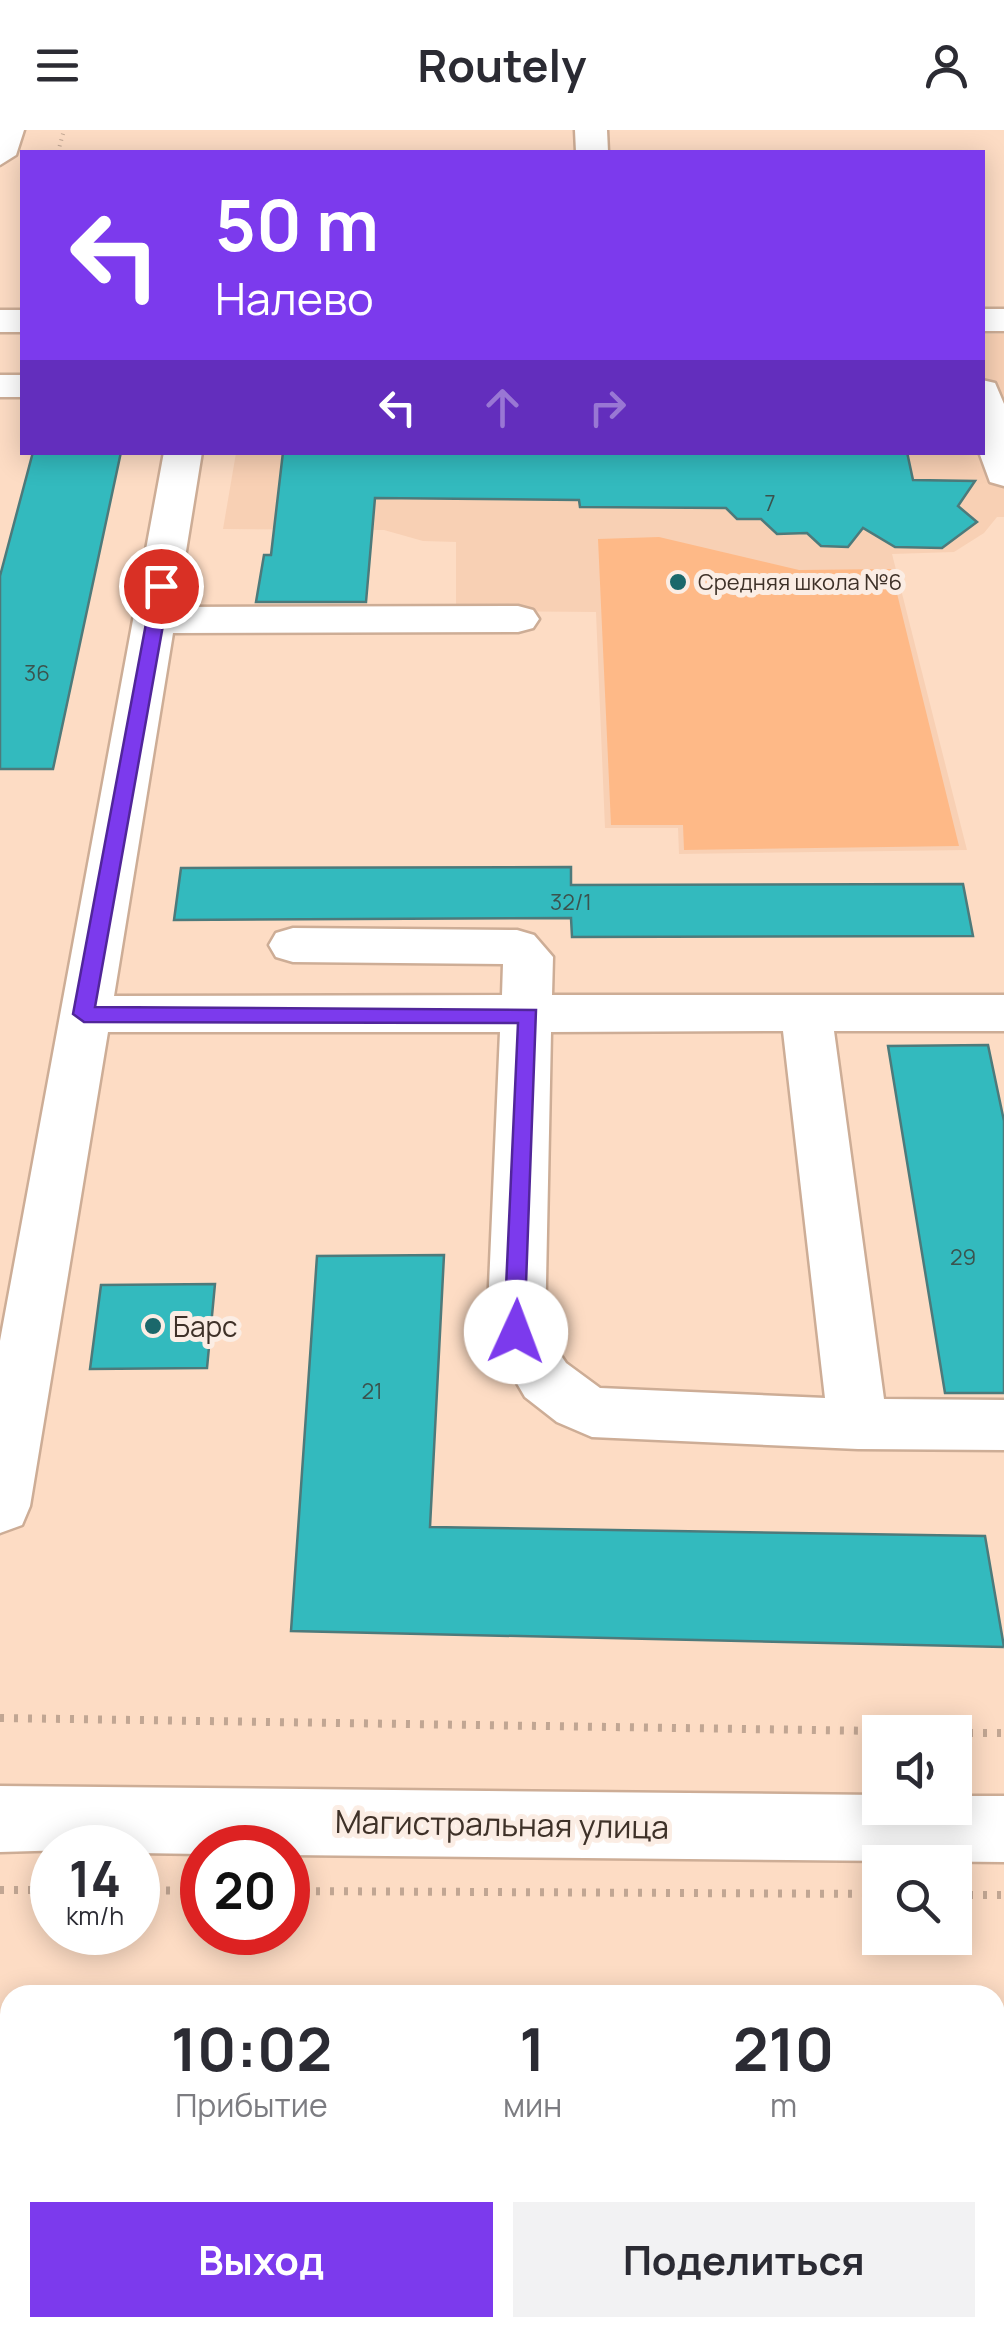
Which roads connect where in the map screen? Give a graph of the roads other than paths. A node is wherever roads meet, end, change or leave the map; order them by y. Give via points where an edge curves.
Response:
1 (8, 130) edge
2 (0, 155) edge
3 (985, 402) edge
4 (183, 455) edge
5 (1004, 474) edge
6 (518, 619) dead end
7 (156, 620) junction
8 (293, 944) dead end
9 (1004, 1013) edge
10 (84, 1014) junction
11 (806, 1014) junction
12 (528, 1016) junction
13 (858, 1424) junction
14 (1004, 1425) edge
15 (0, 1506) edge
16 (0, 1820) edge
17 (1004, 1829) edge

1 - 2 street
3 - 5 street
4 - 7 street
6 - 7 street
7 - 10 street
8 - 12 street via 518,947 528,958
9 - 11 street
10 - 12 street
10 - 15 street
11 - 12 street
11 - 13 street
12 - 13 street via 516,1332 541,1381 592,1412
13 - 14 street
16 - 17 street, Магистральная улица

